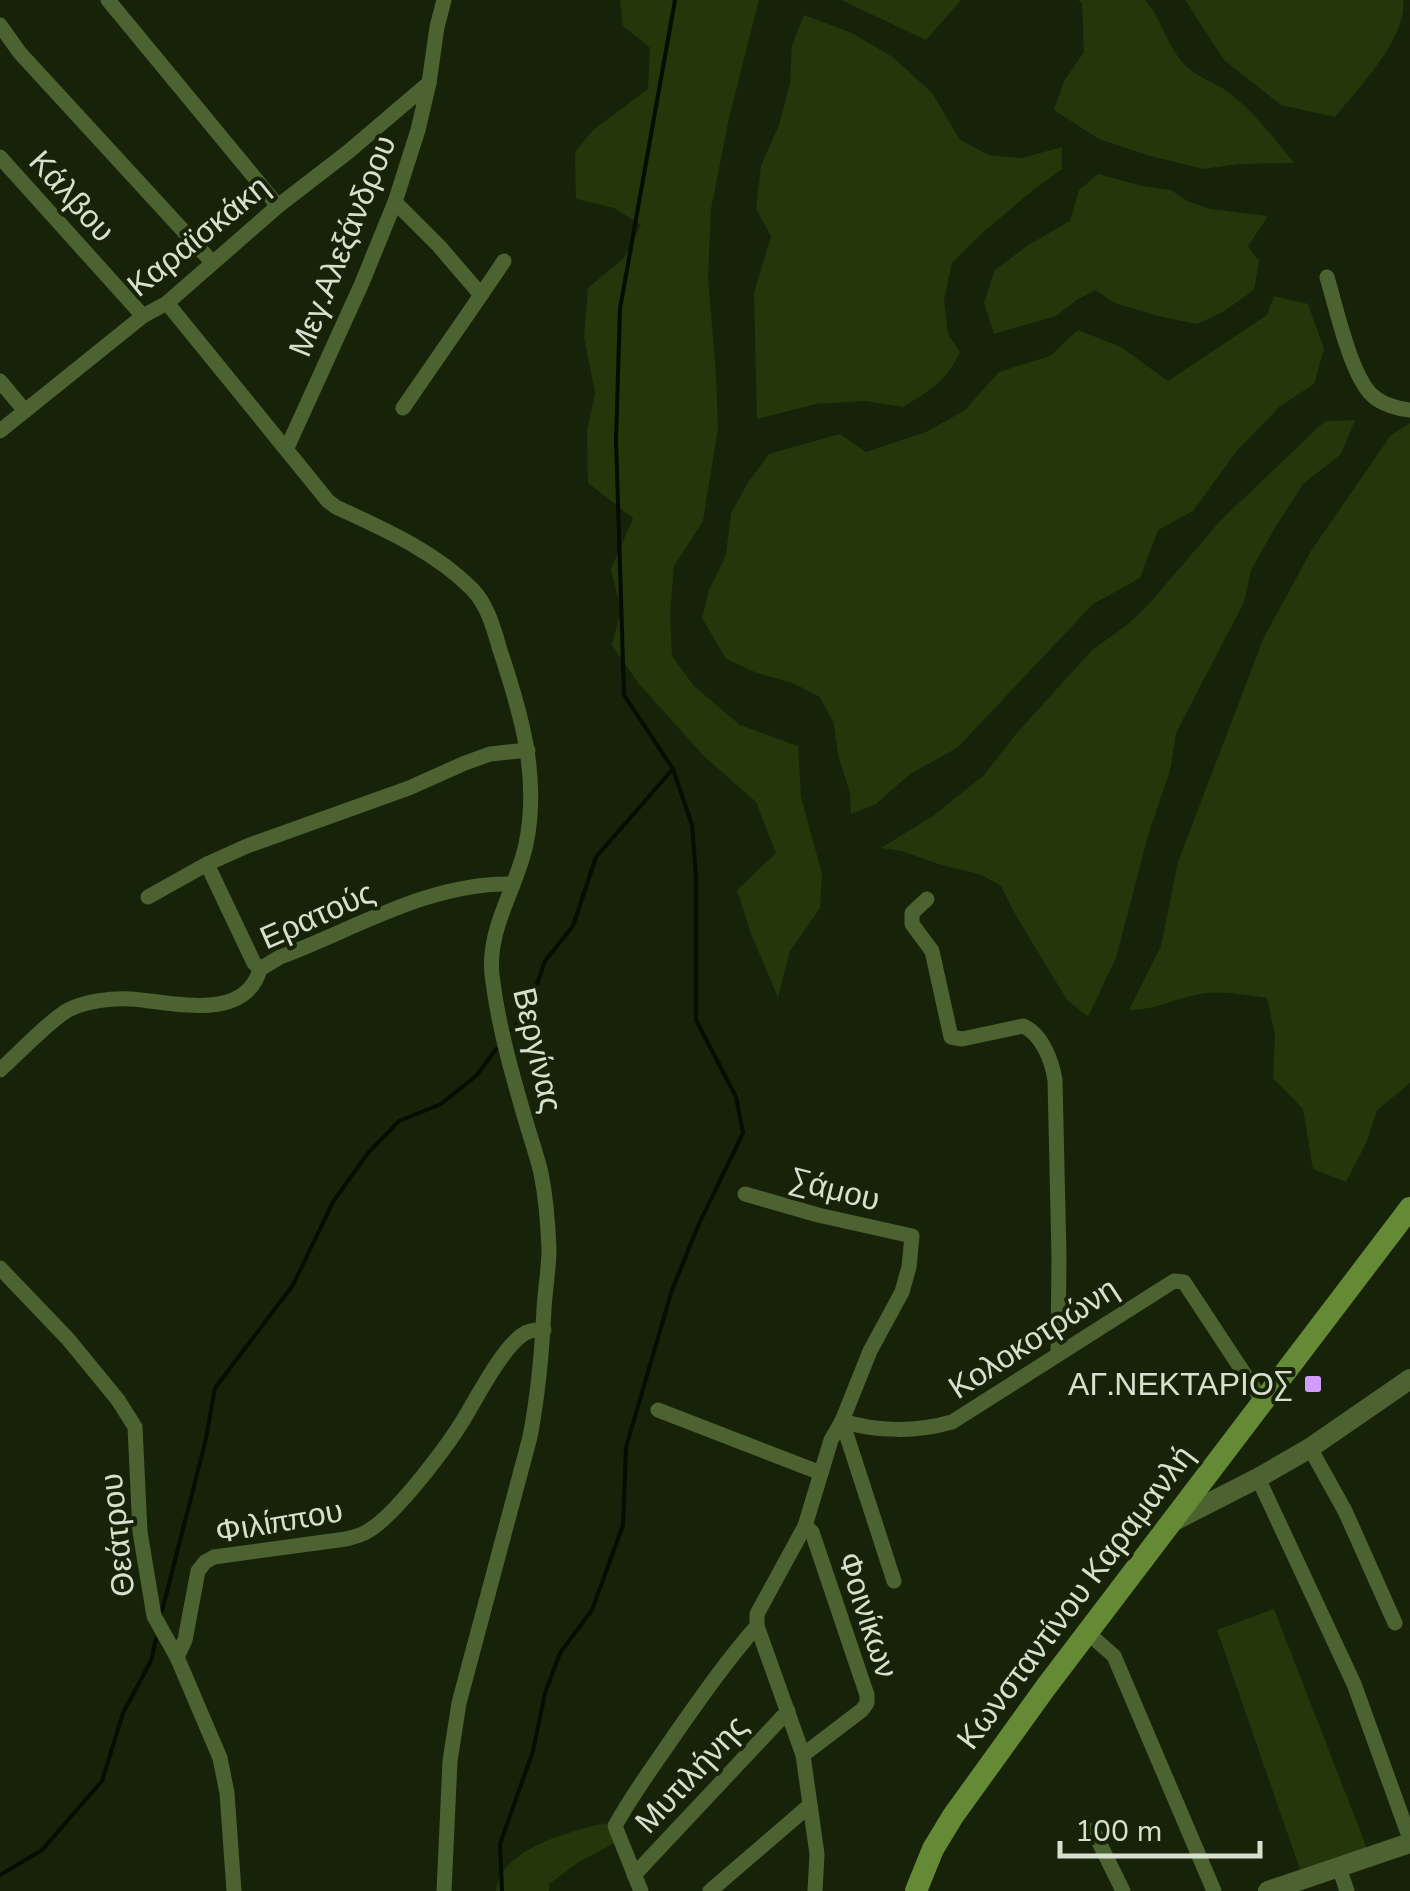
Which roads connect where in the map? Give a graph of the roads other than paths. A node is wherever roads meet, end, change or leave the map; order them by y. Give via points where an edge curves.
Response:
1 (108, 0) edge
2 (444, 0) edge
3 (0, 25) edge
4 (429, 83) junction
5 (0, 157) edge
6 (396, 202) junction
7 (278, 206) junction
8 (504, 260) dead end
9 (212, 262) junction
10 (1327, 277) dead end
11 (481, 295) junction
12 (167, 303) junction
13 (143, 316) junction
14 (0, 381) edge
15 (403, 408) dead end
16 (26, 410) junction
17 (1410, 410) edge
18 (0, 430) edge
19 (287, 448) junction
20 (528, 750) junction
21 (207, 864) junction
22 (512, 884) junction
23 (148, 897) dead end
24 (927, 899) dead end
25 (260, 969) junction
26 (0, 1070) edge
27 (745, 1194) dead end
28 (1410, 1208) edge
29 (0, 1268) edge
30 (15, 1286) junction
31 (0, 1294) edge
32 (544, 1330) junction
33 (1058, 1353) junction
34 (1410, 1380) edge
35 (1263, 1402) junction
36 (658, 1410) dead end
37 (842, 1421) junction
38 (1310, 1448) junction
39 (821, 1473) junction
40 (1258, 1478) junction
41 (1204, 1480) junction
42 (1233, 1492) junction
43 (1171, 1523) junction
44 (805, 1526) junction
45 (894, 1581) dead end
46 (1395, 1623) dead end
47 (757, 1626) junction
48 (1088, 1633) junction
49 (177, 1657) junction
50 (788, 1711) junction
51 (804, 1755) junction
52 (810, 1805) junction
53 (1093, 1830) dead end
54 (1410, 1841) edge
55 (1339, 1867) junction
56 (634, 1875) junction
57 (234, 1891) edge
58 (444, 1891) edge
59 (641, 1891) edge
60 (710, 1891) edge
61 (814, 1891) edge
62 (916, 1891) edge
63 (1122, 1891) edge
64 (1214, 1891) edge
65 (1268, 1891) edge
66 (1347, 1891) edge

1 - 7 street
2 - 4 street, Μεγ.Αλεξάνδρου
3 - 9 street
4 - 6 street, Μεγ.Αλεξάνδρου
4 - 7 street, Καραϊσκάκη
5 - 13 street, Κάλβου
6 - 11 street
6 - 19 street, Μεγ.Αλεξάνδρου
7 - 9 street, Καραϊσκάκη
8 - 11 street
9 - 12 street, Καραϊσκάκη
10 - 17 street via 1364,386 1375,399
11 - 15 street
12 - 13 street, Καραϊσκάκη
12 - 19 street, Βεργίνας
13 - 16 street, Καραϊσκάκη
14 - 16 street
16 - 18 street, Καραϊσκάκη
19 - 20 street, Βεργίνας via 336,508 408,543 474,590 496,636
20 - 21 street via 478,758
20 - 22 street, Βεργίνας via 532,795 526,845
21 - 23 street
21 - 25 street
22 - 25 street, Ερατούς via 437,894
22 - 32 street, Βεργίνας via 491,965 497,1014 546,1204
24 - 33 street via 912,913 912,924 932,951 950,1037 1023,1026 1035,1033 1052,1065
25 - 26 street, Ερατούς via 242,995 223,1004 129,999 66,1011
27 - 37 street, Σάμου via 912,1236 902,1292
28 - 35 main road, Κωνσταντίνου Καραμανλή
29 - 30 street, Θεάτρου
30 - 31 street
30 - 49 street, Θεάτρου via 68,1339 135,1428 146,1580 154,1616
32 - 49 street, Φιλίππου via 515,1342 433,1461 365,1533 205,1562
32 - 58 street, Βεργίνας via 530,1437 460,1702
33 - 35 street, Κολοκοτρώνη via 1179,1280
33 - 37 street, Κολοκοτρώνη via 933,1428
34 - 38 street
35 - 41 main road, Κωνσταντίνου Καραμανλή
36 - 39 street
37 - 39 street
37 - 45 street
38 - 40 street
38 - 46 street
39 - 44 street
40 - 42 street
40 - 54 street via 1354,1684
41 - 42 street
41 - 43 main road, Κωνσταντίνου Καραμανλή
42 - 43 street
43 - 48 main road, Κωνσταντίνου Καραμανλή
44 - 47 street via 763,1601
44 - 51 street, Φοινίκων via 867,1703
47 - 50 street
47 - 56 street via 702,1694 615,1826
48 - 62 main road, Κωνσταντίνου Καραμανλή via 953,1816
48 - 64 street via 1114,1656
49 - 57 street, Θεάτρου via 220,1758
50 - 51 street
50 - 56 street, Μυτιλήνης
51 - 52 street
52 - 60 street
52 - 61 street
53 - 63 street
54 - 55 street
55 - 65 street
55 - 66 street
56 - 59 street

